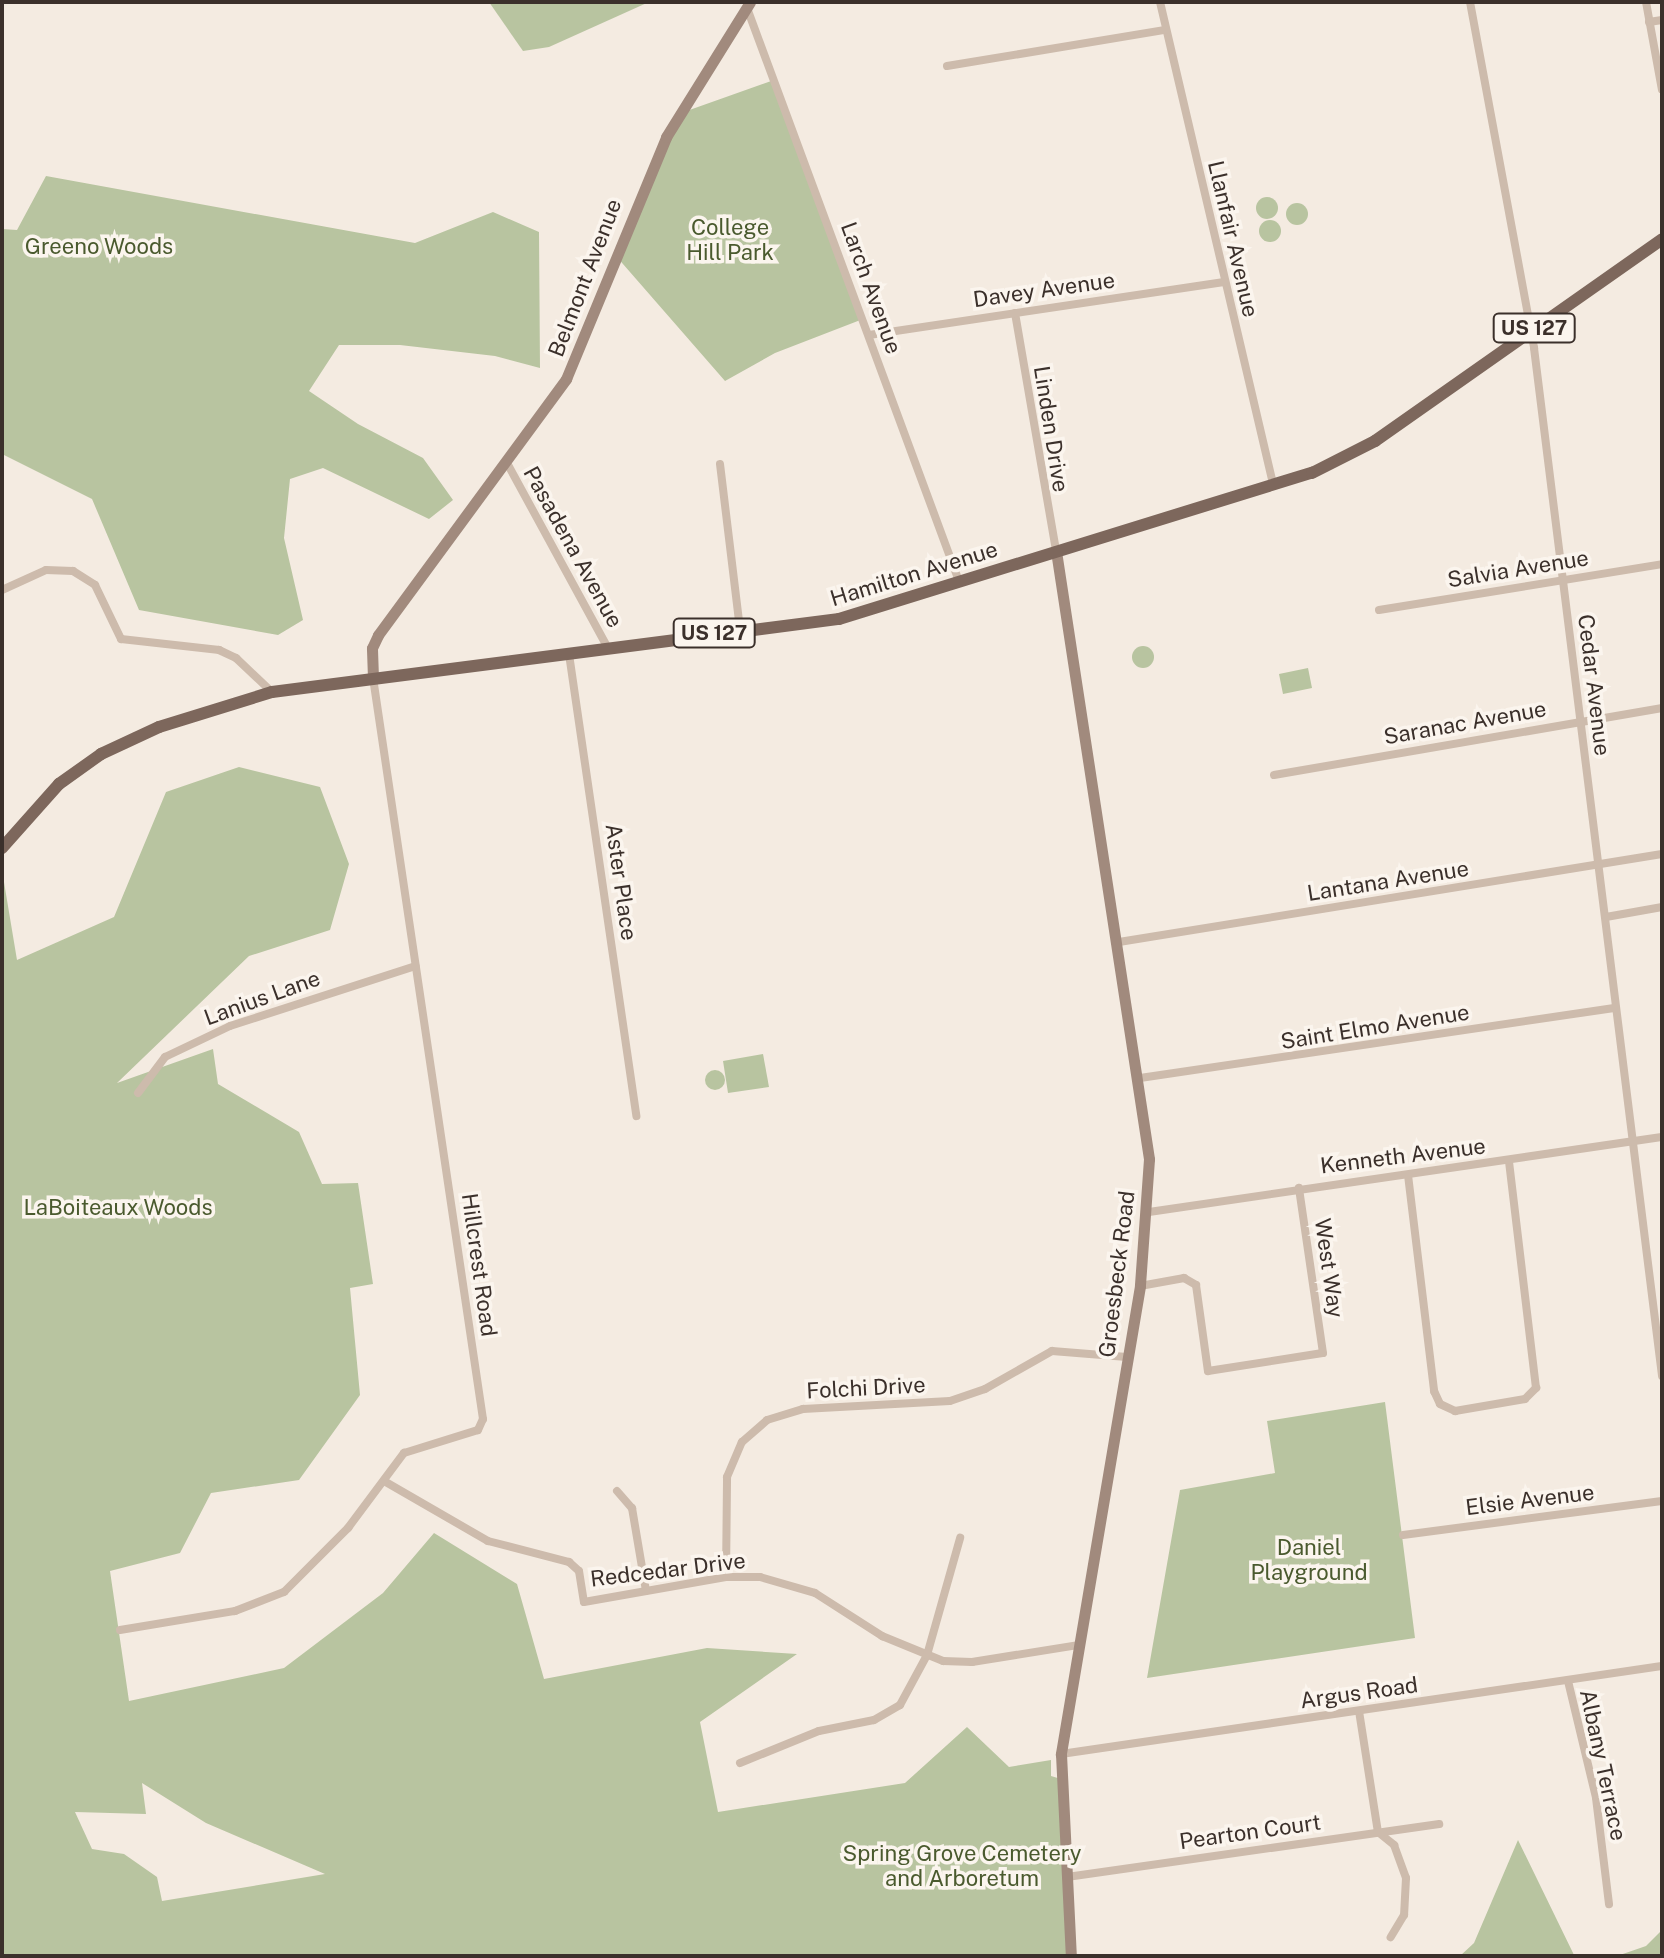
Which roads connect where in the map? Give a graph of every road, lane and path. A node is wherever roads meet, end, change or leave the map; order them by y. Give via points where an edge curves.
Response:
1 (1160, 2) edge
2 (1470, 2) edge
3 (1646, 2) edge
4 (749, 5) edge
5 (1662, 20) edge
6 (1649, 22) junction
7 (1165, 30) junction
8 (947, 66) dead end
9 (1662, 90) edge
10 (1662, 239) edge
11 (1224, 282) junction
12 (1015, 313) junction
13 (1530, 331) junction
14 (869, 335) junction
15 (507, 463) junction
16 (720, 464) dead end
17 (1273, 485) junction
18 (1056, 551) junction
19 (1662, 564) edge
20 (959, 581) junction
21 (1563, 581) junction
22 (2, 590) edge
23 (1379, 610) dead end
24 (740, 629) junction
25 (608, 648) junction
26 (569, 654) junction
27 (373, 678) junction
28 (272, 692) junction
29 (1662, 708) edge
30 (1580, 721) junction
31 (1274, 775) dead end
32 (3, 846) edge
33 (1662, 854) edge
34 (1599, 865) junction
35 (1662, 907) edge
36 (1606, 917) junction
37 (1119, 942) junction
38 (416, 966) junction
39 (1616, 1008) junction
40 (1140, 1078) junction
41 (138, 1093) dead end
42 (636, 1116) dead end
43 (1662, 1137) edge
44 (1632, 1140) junction
45 (1509, 1161) junction
46 (1408, 1175) junction
47 (1299, 1188) junction
48 (1149, 1212) junction
49 (1662, 1281) edge
50 (1652, 1282) junction
51 (1140, 1286) junction
52 (1127, 1357) junction
53 (1662, 1376) edge
54 (384, 1481) junction
55 (617, 1491) dead end
56 (1662, 1501) edge
57 (1403, 1535) dead end
58 (960, 1538) dead end
59 (726, 1577) junction
60 (646, 1591) junction
61 (120, 1630) dead end
62 (1078, 1645) junction
63 (927, 1655) junction
64 (1662, 1666) edge
65 (1568, 1681) junction
66 (1359, 1711) junction
67 (1061, 1754) junction
68 (740, 1763) dead end
69 (1439, 1824) dead end
70 (1378, 1832) junction
71 (1067, 1877) junction
72 (1609, 1904) dead end
73 (1391, 1937) dead end
74 (1071, 1956) edge

1 - 7 street, Llanfair Avenue
2 - 13 street, Cedar Avenue
3 - 6 street
4 - 14 street, Larch Avenue
4 - 15 street, Belmont Avenue via 666,137 566,379
5 - 6 street
6 - 9 street
7 - 8 street
7 - 11 street, Llanfair Avenue
10 - 13 main road, Hamilton Avenue / US 127
11 - 12 street, Davey Avenue
11 - 17 street, Llanfair Avenue
12 - 14 street, Davey Avenue
12 - 18 street, Linden Drive
13 - 17 main road, Hamilton Avenue / US 127 via 1363,449
13 - 21 street, Cedar Avenue
14 - 20 street, Larch Avenue
15 - 25 street, Pasadena Avenue
15 - 27 street, Belmont Avenue via 378,635 372,648
16 - 24 street
17 - 18 main road, Hamilton Avenue / US 127
18 - 20 main road, Hamilton Avenue / US 127
18 - 37 street, Groesbeck Road
19 - 21 street, Salvia Avenue
20 - 24 main road, Hamilton Avenue / US 127 via 839,619
21 - 23 street, Salvia Avenue
21 - 30 street, Cedar Avenue
22 - 28 street via 46,570 73,571 95,585 121,639 219,650 236,658
24 - 25 main road, Hamilton Avenue / US 127
25 - 26 main road, Hamilton Avenue / US 127
26 - 27 main road, Hamilton Avenue / US 127
26 - 42 street, Aster Place
27 - 28 main road, Hamilton Avenue / US 127
27 - 38 street, Hillcrest Road
28 - 32 main road, Hamilton Avenue / US 127 via 159,727 101,754 59,784
29 - 30 street, Saranac Avenue
30 - 31 street, Saranac Avenue
30 - 34 street, Cedar Avenue
33 - 34 street, Lantana Avenue
34 - 36 street, Cedar Avenue
34 - 37 street, Lantana Avenue
35 - 36 street
36 - 39 street, Cedar Avenue
37 - 40 street, Groesbeck Road
38 - 41 street, Lanius Lane via 230,1026 165,1057
38 - 54 street, Hillcrest Road via 483,1419 478,1430 404,1453
39 - 40 street, Saint Elmo Avenue
39 - 44 street, Cedar Avenue
40 - 48 street, Groesbeck Road
43 - 44 street, Kenneth Avenue
44 - 45 street, Kenneth Avenue
44 - 50 street, Cedar Avenue
45 - 46 street, Kenneth Avenue
45 - 46 street via 1537,1382 1528,1398 1489,1406 1451,1411 1436,1398
46 - 47 street, Kenneth Avenue
47 - 48 street, Kenneth Avenue
47 - 51 street, West Way via 1323,1353 1208,1371 1193,1281 1179,1278
48 - 51 street, Groesbeck Road
49 - 50 street
50 - 53 street, Cedar Avenue
51 - 52 street, Groesbeck Road
52 - 59 street, Folchi Drive via 1052,1351 985,1389 950,1401 803,1409 767,1420 742,1442 727,1477
52 - 62 street, Groesbeck Road
54 - 60 street, Redcedar Drive via 488,1541 569,1562 579,1571 584,1602
54 - 61 street, Hillcrest Road via 348,1528 284,1592 235,1611
55 - 60 street via 632,1508
56 - 57 street, Elsie Avenue
58 - 63 street
59 - 60 street, Redcedar Drive
59 - 63 street, Redcedar Drive via 760,1577 815,1593 882,1636
62 - 63 street, Redcedar Drive via 958,1663
62 - 67 street, Groesbeck Road
63 - 68 street via 908,1695 886,1715 819,1731
64 - 65 street, Argus Road
65 - 66 street, Argus Road
65 - 72 street, Albany Terrace via 1596,1798
66 - 67 street, Argus Road
66 - 70 street
67 - 71 street, Groesbeck Road
69 - 70 street, Pearton Court
70 - 71 street, Pearton Court
70 - 73 street via 1394,1845 1408,1890 1404,1915
71 - 74 street, Groesbeck Road

